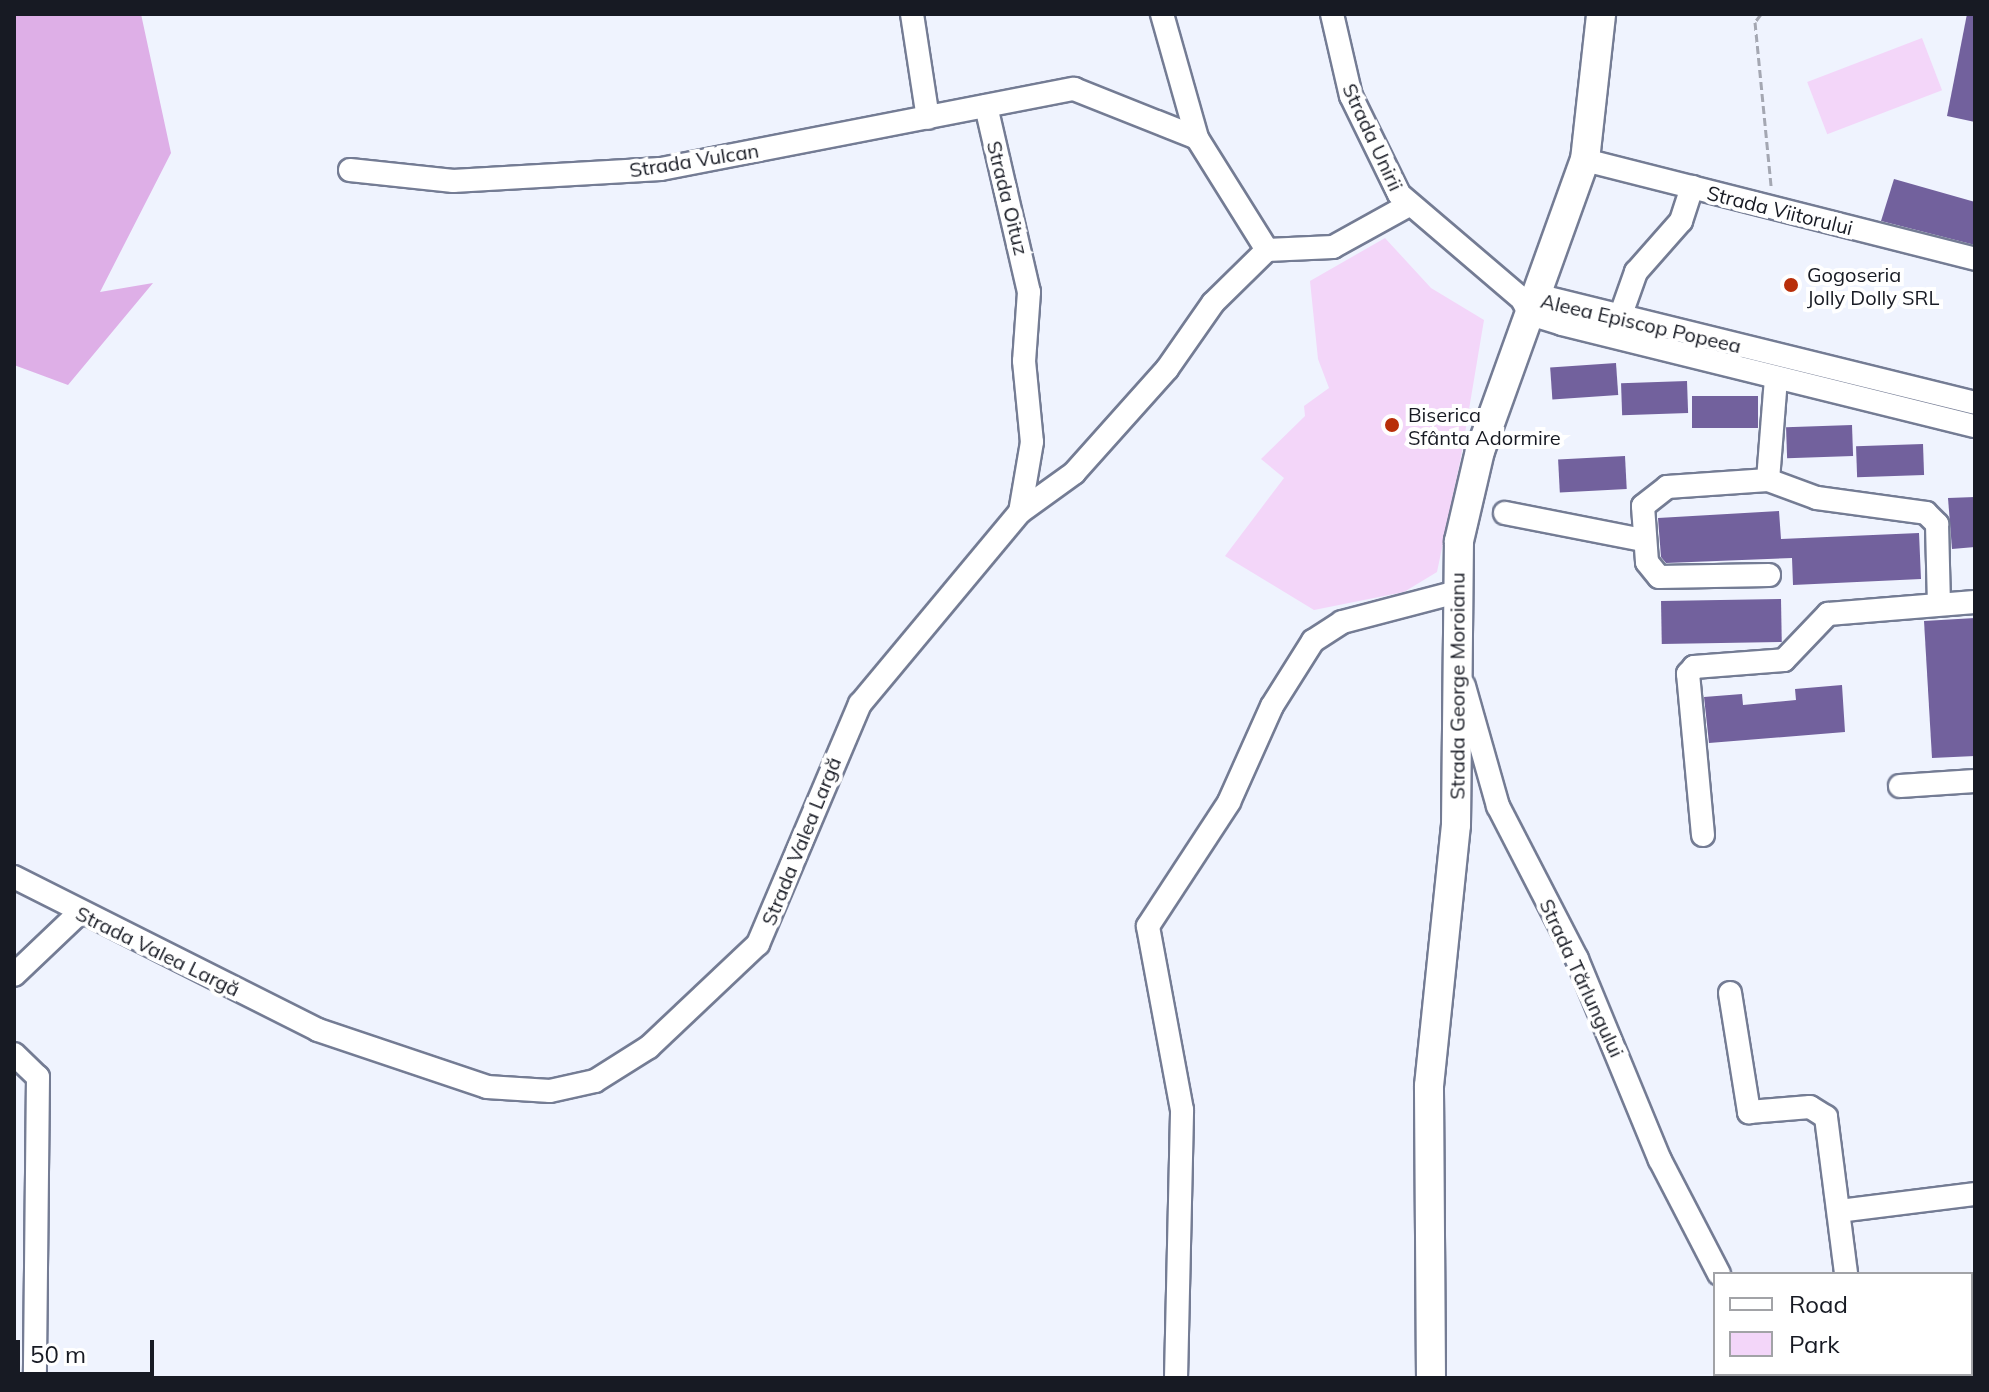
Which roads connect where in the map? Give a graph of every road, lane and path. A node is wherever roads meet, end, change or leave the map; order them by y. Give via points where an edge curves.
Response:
1 (912, 14) edge
2 (1162, 14) edge
3 (1332, 14) edge
4 (1601, 14) edge
5 (1761, 14) edge
6 (986, 106) junction
7 (928, 118) junction
8 (1197, 138) junction
9 (1585, 160) junction
10 (350, 170) dead end
11 (1692, 187) junction
12 (1407, 206) junction
13 (1777, 209) junction
14 (1267, 250) junction
15 (1975, 259) edge
16 (1532, 304) junction
17 (1620, 317) junction
18 (1776, 378) junction
19 (1975, 403) edge
20 (1975, 425) edge
21 (1768, 480) junction
22 (1020, 512) junction
23 (1505, 513) dead end
24 (1643, 540) junction
25 (1769, 575) dead end
26 (1456, 592) junction
27 (1975, 602) edge
28 (1939, 604) junction
29 (1458, 679) junction
30 (1975, 781) edge
31 (1900, 786) dead end
32 (1703, 835) dead end
33 (14, 877) edge
34 (79, 913) junction
35 (14, 975) edge
36 (1730, 993) dead end
37 (14, 1054) edge
38 (1975, 1194) edge
39 (1839, 1211) junction
40 (1718, 1272) edge
41 (1846, 1272) edge
42 (35, 1378) edge
43 (1176, 1378) edge
44 (1431, 1378) edge

1 - 7 street
2 - 8 street
3 - 12 street, Strada Unirii via 1351,96
4 - 9 main road, Strada George Moroianu
5 - 13 path via 1755,22 1764,153
6 - 7 street, Strada Vulcan
6 - 8 street via 1085,89
6 - 22 street, Strada Oituz via 1029,292 1024,361 1032,442
7 - 10 street, Strada Vulcan via 661,169 453,181
8 - 14 street
9 - 11 street, Strada Viitorului
9 - 16 main road, Strada George Moroianu
11 - 13 street, Strada Viitorului
11 - 17 street via 1681,221 1636,272
12 - 14 street via 1333,247
12 - 16 street, Strada Unirii
13 - 15 street, Strada Viitorului
14 - 22 street, Strada Valea Largă via 1213,303 1167,369 1074,473
16 - 17 street, Aleea Episcop Popeea
16 - 18 street, Aleea Episcop Popeea
16 - 26 main road, Strada George Moroianu via 1470,482
17 - 19 street, Aleea Episcop Popeea
18 - 20 street, Aleea Episcop Popeea
18 - 21 street
21 - 24 street via 1658,490 1643,506
21 - 28 street via 1817,498 1932,517
22 - 34 street, Strada Valea Largă via 852,716 758,944 649,1047 595,1081 550,1091 487,1087 318,1030
23 - 24 street
24 - 25 street via 1659,577
26 - 29 main road, Strada George Moroianu
26 - 43 street via 1342,622 1313,641 1272,706 1229,802 1148,926 1182,1110
27 - 28 street
28 - 32 street via 1828,614 1784,660 1694,667 1688,674
29 - 40 street, Strada Tărlungului via 1498,806 1577,959 1660,1160
29 - 44 main road, Strada George Moroianu via 1456,825 1429,1086
30 - 31 street
33 - 34 street, Strada Valea Largă
34 - 35 street
36 - 39 street via 1745,1107 1755,1115 1810,1107 1826,1117
37 - 42 street via 38,1077
38 - 39 street
39 - 41 street

